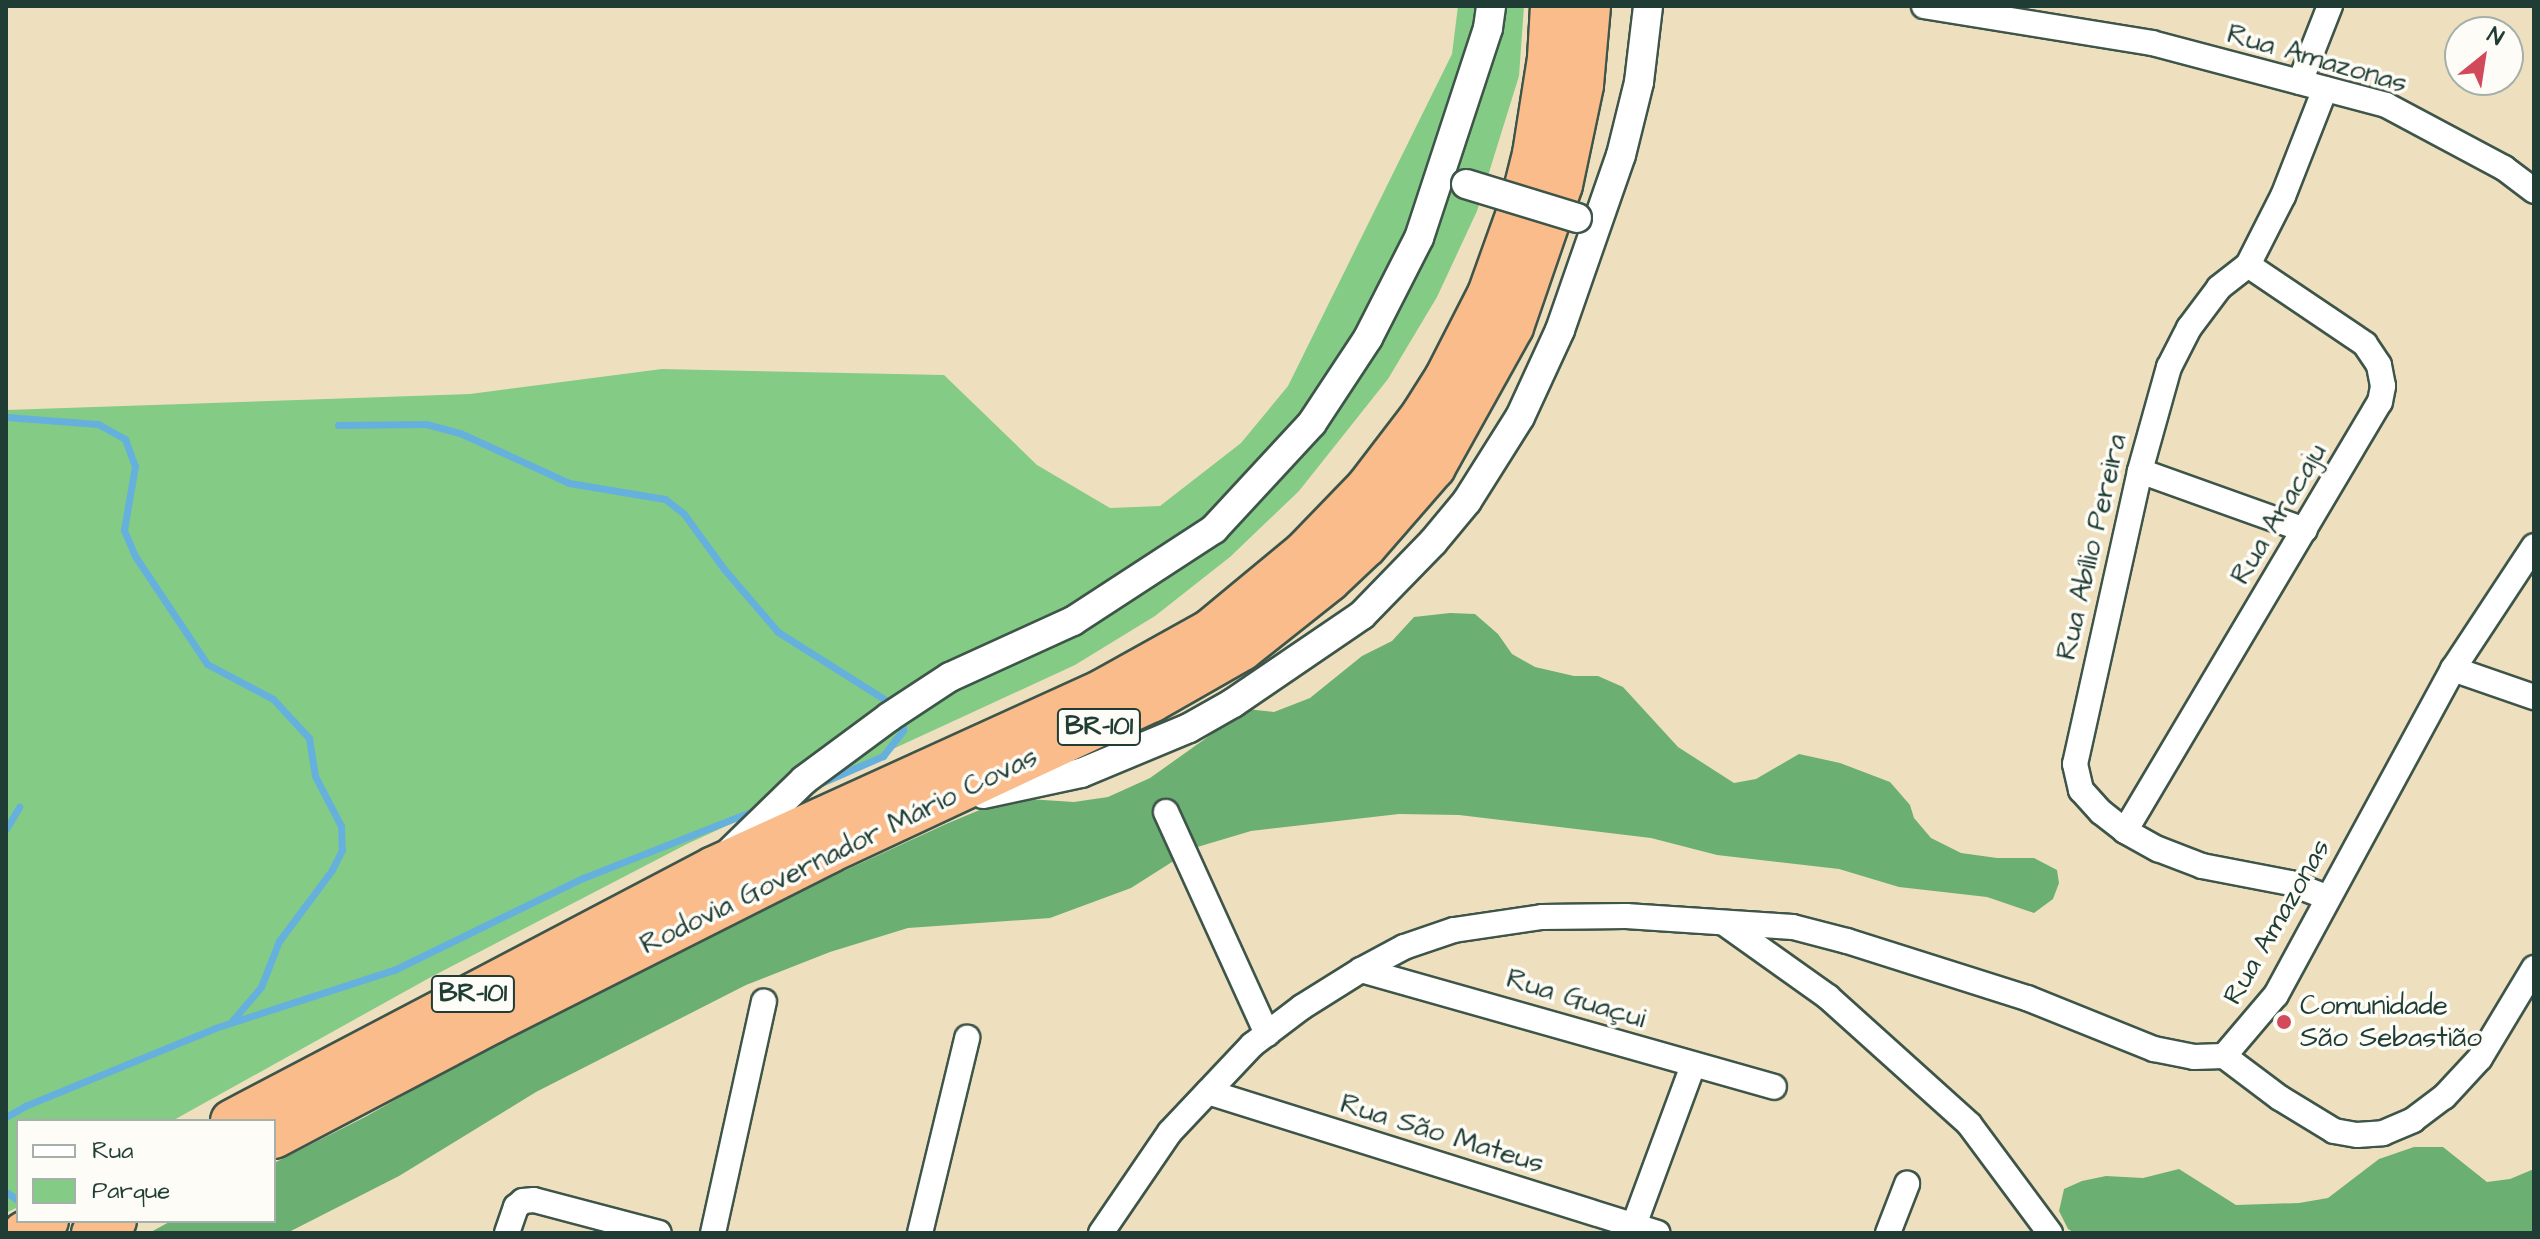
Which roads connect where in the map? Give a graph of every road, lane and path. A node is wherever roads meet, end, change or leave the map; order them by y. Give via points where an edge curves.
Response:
1 (1491, 6) edge
2 (1552, 6) edge
3 (1589, 6) edge
4 (1924, 6) edge
5 (2330, 6) edge
6 (1650, 9) edge
7 (2300, 82) junction
8 (2325, 89) junction
9 (1454, 180) junction
10 (2534, 191) edge
11 (1588, 222) junction
12 (2248, 265) junction
13 (2140, 471) junction
14 (2305, 530) junction
15 (2534, 546) edge
16 (2453, 669) junction
17 (2534, 697) edge
18 (927, 806) junction
19 (1166, 812) dead end
20 (2125, 831) junction
21 (714, 868) junction
22 (2327, 897) junction
23 (1721, 921) junction
24 (2534, 968) edge
25 (1361, 970) junction
26 (764, 1002) dead end
27 (1267, 1034) junction
28 (967, 1038) dead end
29 (2224, 1056) junction
30 (1693, 1065) junction
31 (1774, 1087) dead end
32 (1208, 1092) junction
33 (236, 1119) edge
34 (276, 1136) edge
35 (1907, 1184) dead end
36 (43, 1223) edge
37 (111, 1223) edge
38 (509, 1227) edge
39 (1632, 1229) edge
40 (24, 1233) edge
41 (93, 1233) edge
42 (659, 1233) edge
43 (713, 1233) edge
44 (920, 1233) edge
45 (1101, 1233) edge
46 (1657, 1233) edge
47 (1888, 1233) edge
48 (2050, 1233) edge

1 - 9 street, Rodovia Governador Mário Covas
2 - 21 highway, Rodovia Governador Mário Covas / BR-101 via 1534,154 1489,294 1422,416 1337,522 1210,631 1165,658
3 - 18 highway, Rodovia Governador Mário Covas / BR-101 via 1582,85 1546,234 1512,327 1434,467 1329,580 1242,649 1151,701
4 - 7 street, Rua Amazonas via 2152,43
5 - 7 street
6 - 11 street via 1639,82
7 - 8 street, Rua Amazonas
8 - 10 street, Rua Amazonas via 2399,112 2504,168
8 - 12 street, Rua Abílio Pereira via 2283,196
9 - 11 street, bridge
9 - 21 street, Rodovia Governador Mário Covas via 1368,338 1312,423 1214,529 1073,621 950,677 889,717 804,780
11 - 18 street via 1560,330 1513,429 1467,501 1362,615 1233,703 1153,745 1081,773
12 - 13 street, Rua Abílio Pereira via 2219,288 2176,354
12 - 14 street, Rua Aracaju via 2365,344 2379,365 2380,402
13 - 14 street
13 - 20 street, Rua Abílio Pereira via 2075,764 2081,790
14 - 20 street, Rua Aracaju
15 - 16 street, Rua Amazonas
16 - 17 street
16 - 22 street, Rua Amazonas
18 - 34 highway, Rodovia Governador Mário Covas / BR-101 via 664,934
19 - 27 street
20 - 22 street, Rua Abílio Pereira via 2202,866 2290,883
21 - 33 highway, Rodovia Governador Mário Covas / BR-101
22 - 29 street, Rua Amazonas via 2276,995
23 - 25 street via 1542,917 1454,930 1404,947
23 - 29 street via 1793,927 2027,998 2154,1049
23 - 48 street via 1828,997 1969,1124
24 - 29 street via 2480,1058 2413,1120 2383,1133 2334,1131
25 - 27 street
25 - 30 street, Rua Guaçui
26 - 43 street
27 - 32 street
28 - 44 street
30 - 31 street, Rua Guaçui
30 - 39 street
32 - 39 street, Rua São Mateus
32 - 45 street via 1170,1132
35 - 47 street
36 - 40 highway
37 - 41 highway
38 - 42 street via 516,1207 534,1200
39 - 46 street, Rua São Mateus

